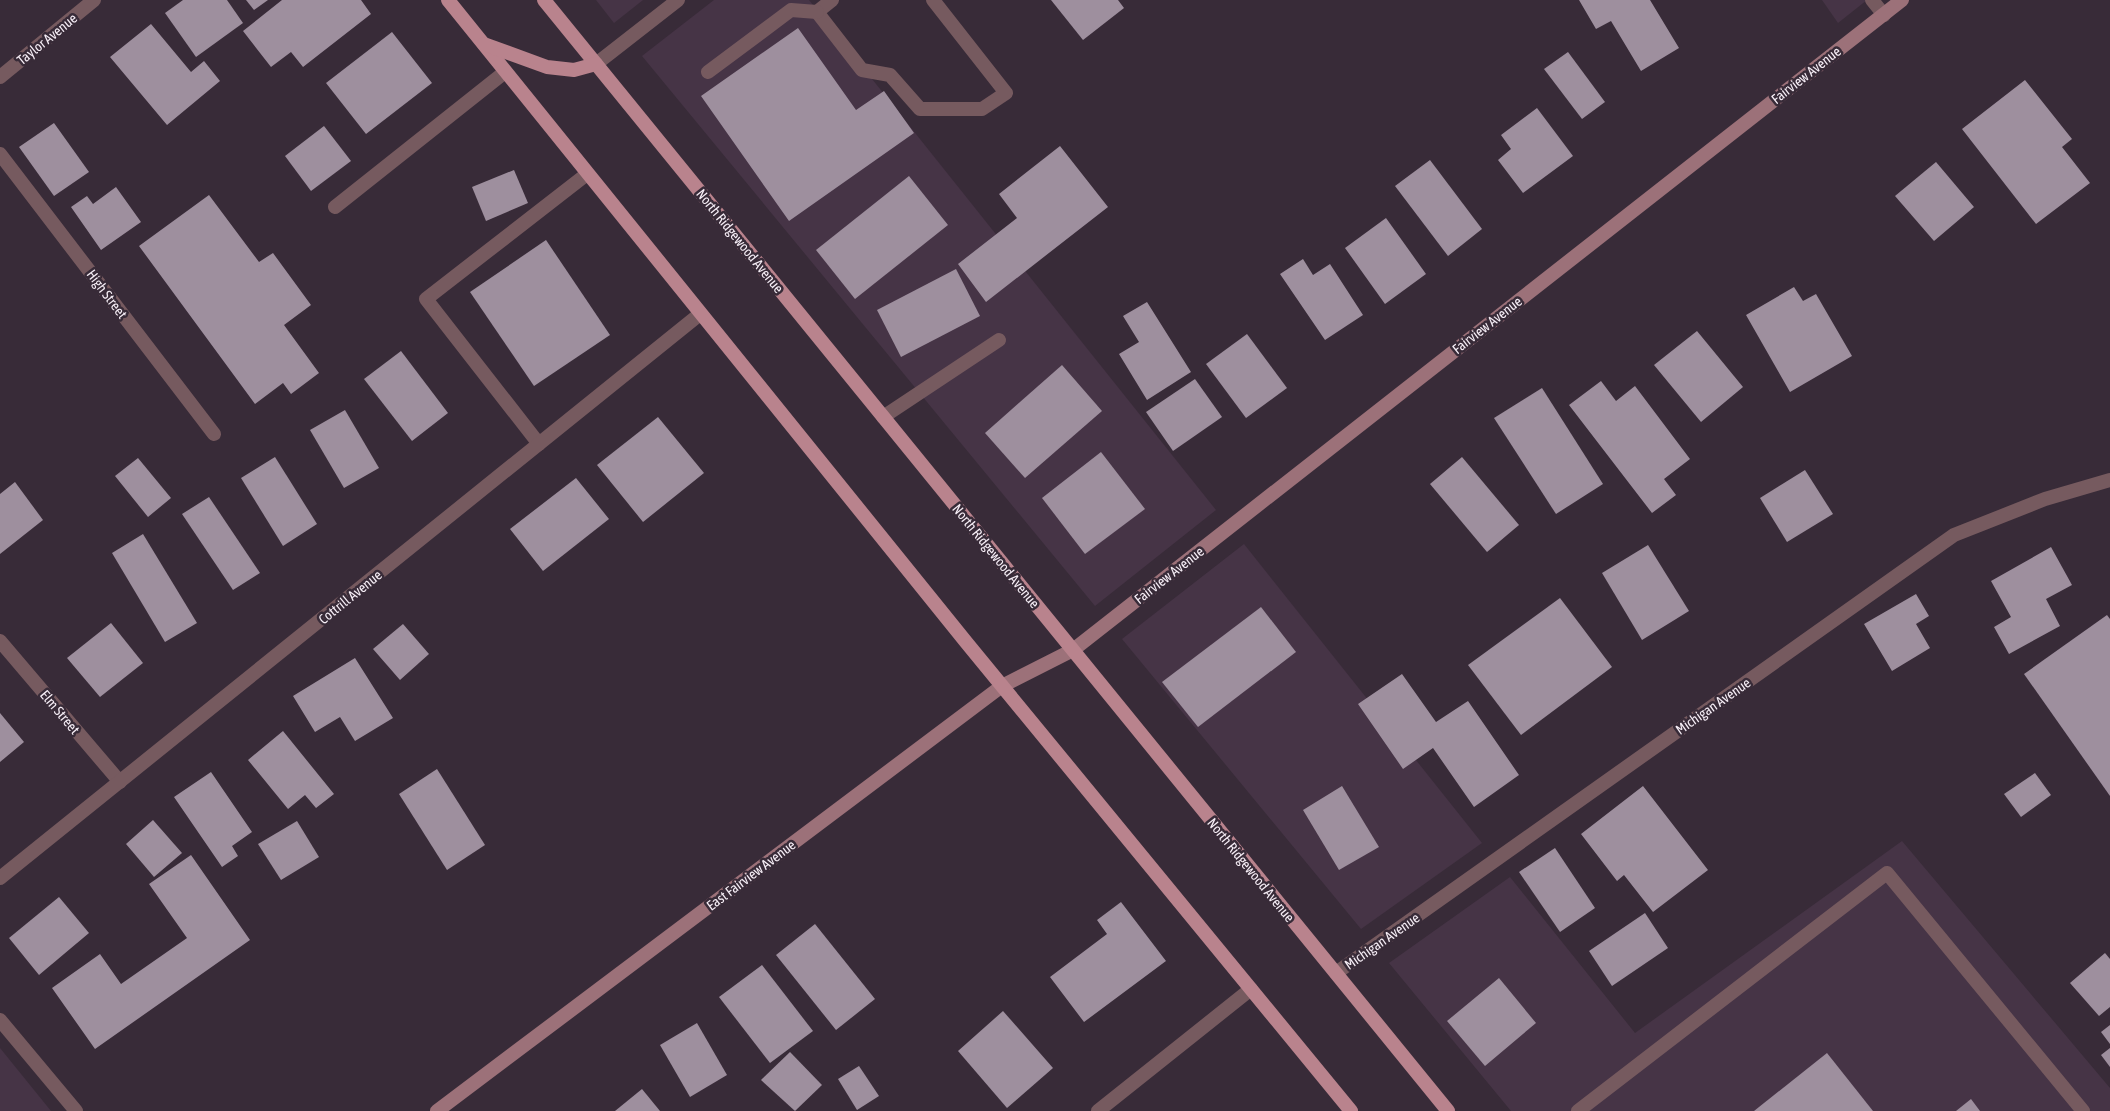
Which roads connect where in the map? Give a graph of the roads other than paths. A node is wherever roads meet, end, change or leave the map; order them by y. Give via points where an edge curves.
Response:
1 (94, 0) edge
2 (448, 0) edge
3 (544, 0) edge
4 (678, 0) edge
5 (832, 0) edge
6 (934, 0) edge
7 (1872, 0) edge
8 (1902, 0) edge
9 (817, 12) junction
10 (1884, 14) junction
11 (484, 44) junction
12 (596, 64) junction
13 (505, 72) junction
14 (708, 72) dead end
15 (0, 77) edge
16 (0, 154) edge
17 (588, 174) junction
18 (335, 207) dead end
19 (700, 314) junction
20 (999, 340) dead end
21 (883, 417) junction
22 (214, 434) dead end
23 (539, 444) junction
24 (2110, 480) edge
25 (0, 641) edge
26 (1073, 650) junction
27 (1002, 686) junction
28 (120, 782) junction
29 (0, 878) edge
30 (1336, 974) junction
31 (1251, 989) junction
32 (0, 1020) edge
33 (76, 1111) edge
34 (437, 1111) edge
35 (1098, 1111) edge
36 (1350, 1111) edge
37 (1448, 1111) edge
38 (1578, 1111) edge
39 (2083, 1111) edge

1 - 15 street, Taylor Avenue
2 - 11 main road
3 - 12 main road, North Ridgewood Avenue
4 - 12 street
5 - 9 street
6 - 9 street via 1006,93 982,109 920,109 890,75 862,70
7 - 10 street
8 - 10 main road, Fairview Avenue
9 - 14 street via 791,10
10 - 26 main road, Fairview Avenue
11 - 12 main road via 547,68 574,70
11 - 13 main road
12 - 21 main road, North Ridgewood Avenue
13 - 17 main road
13 - 18 street
16 - 22 street, High Street
17 - 19 main road
17 - 23 street via 426,299
19 - 23 street, Cottrill Avenue
19 - 27 main road
20 - 21 street
21 - 26 main road, North Ridgewood Avenue
23 - 28 street, Cottrill Avenue
24 - 30 street, Michigan Avenue via 2045,499 1954,535
25 - 28 street, Elm Street
26 - 27 main road, East Fairview Avenue
26 - 30 main road, North Ridgewood Avenue
27 - 31 main road
27 - 34 main road, East Fairview Avenue
28 - 29 street, Cottrill Avenue
30 - 37 main road, North Ridgewood Avenue
31 - 35 street
31 - 36 main road
32 - 33 street
38 - 39 street via 1888,873

